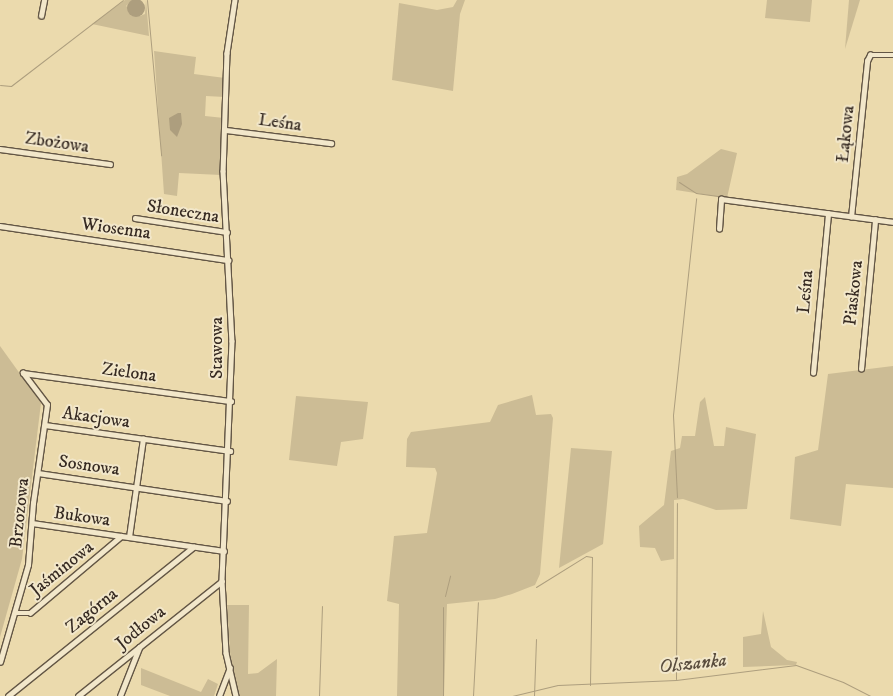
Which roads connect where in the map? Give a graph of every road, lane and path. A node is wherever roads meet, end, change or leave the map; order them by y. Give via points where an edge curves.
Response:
1 (44, 0) edge
2 (235, 0) edge
3 (41, 16) dead end
4 (893, 55) edge
5 (226, 130) junction
6 (331, 144) dead end
7 (0, 149) edge
8 (110, 164) dead end
9 (828, 214) junction
10 (852, 217) junction
11 (135, 218) dead end
12 (875, 220) junction
13 (893, 222) edge
14 (0, 226) edge
15 (719, 229) dead end
16 (227, 232) junction
17 (228, 260) junction
18 (861, 369) dead end
19 (23, 373) joint
20 (813, 373) dead end
21 (231, 401) junction
22 (45, 424) junction
23 (143, 439) junction
24 (230, 451) junction
25 (139, 462) joint
26 (38, 473) junction
27 (136, 487) junction
28 (227, 501) junction
29 (32, 523) junction
30 (121, 536) junction
31 (129, 537) junction
32 (192, 546) junction
33 (224, 551) junction
34 (222, 581) junction
35 (16, 614) junction
36 (139, 647) junction
37 (0, 662) edge
38 (230, 668) junction
39 (8, 696) edge
40 (78, 696) edge
41 (120, 696) edge
42 (219, 696) edge
43 (236, 696) edge

1 - 3 street
2 - 5 street, Stawowa via 227,53
4 - 10 street, Łąkowa via 870,55 866,61
5 - 6 street, Leśna
5 - 16 street, Stawowa via 223,171
7 - 8 street, Zbożowa
9 - 10 street
9 - 15 street via 721,199
9 - 20 street, Leśna
10 - 12 street
11 - 16 street, Słoneczna
12 - 13 street
12 - 18 street, Piaskowa
14 - 17 street, Wiosenna
16 - 17 street, Stawowa
17 - 21 street, Stawowa
19 - 21 street, Zielona
19 - 22 street, Brzozowa via 46,400
21 - 24 street, Stawowa
22 - 23 street, Akacjowa
22 - 26 street, Brzozowa
23 - 24 street, Akacjowa
23 - 25 street, Akacjowa
24 - 28 street, Stawowa
25 - 27 street, Sosnowa
26 - 27 street, Sosnowa
26 - 29 street, Brzozowa
27 - 28 street, Sosnowa
27 - 31 street, Bukowa
28 - 33 street, Stawowa
29 - 30 street, Bukowa
29 - 35 street, Brzozowa via 28,564
30 - 31 street, Bukowa
30 - 35 street, Jaśminowa via 30,613
31 - 32 street, Bukowa
32 - 33 street, Bukowa
32 - 39 street, Zagórna
33 - 34 street, Stawowa
34 - 36 street, Jodłowa
34 - 38 street, Stawowa via 225,641
35 - 37 street, Brzozowa
36 - 40 street, Jodłowa
36 - 41 street
38 - 42 street
38 - 43 street, Stawowa

